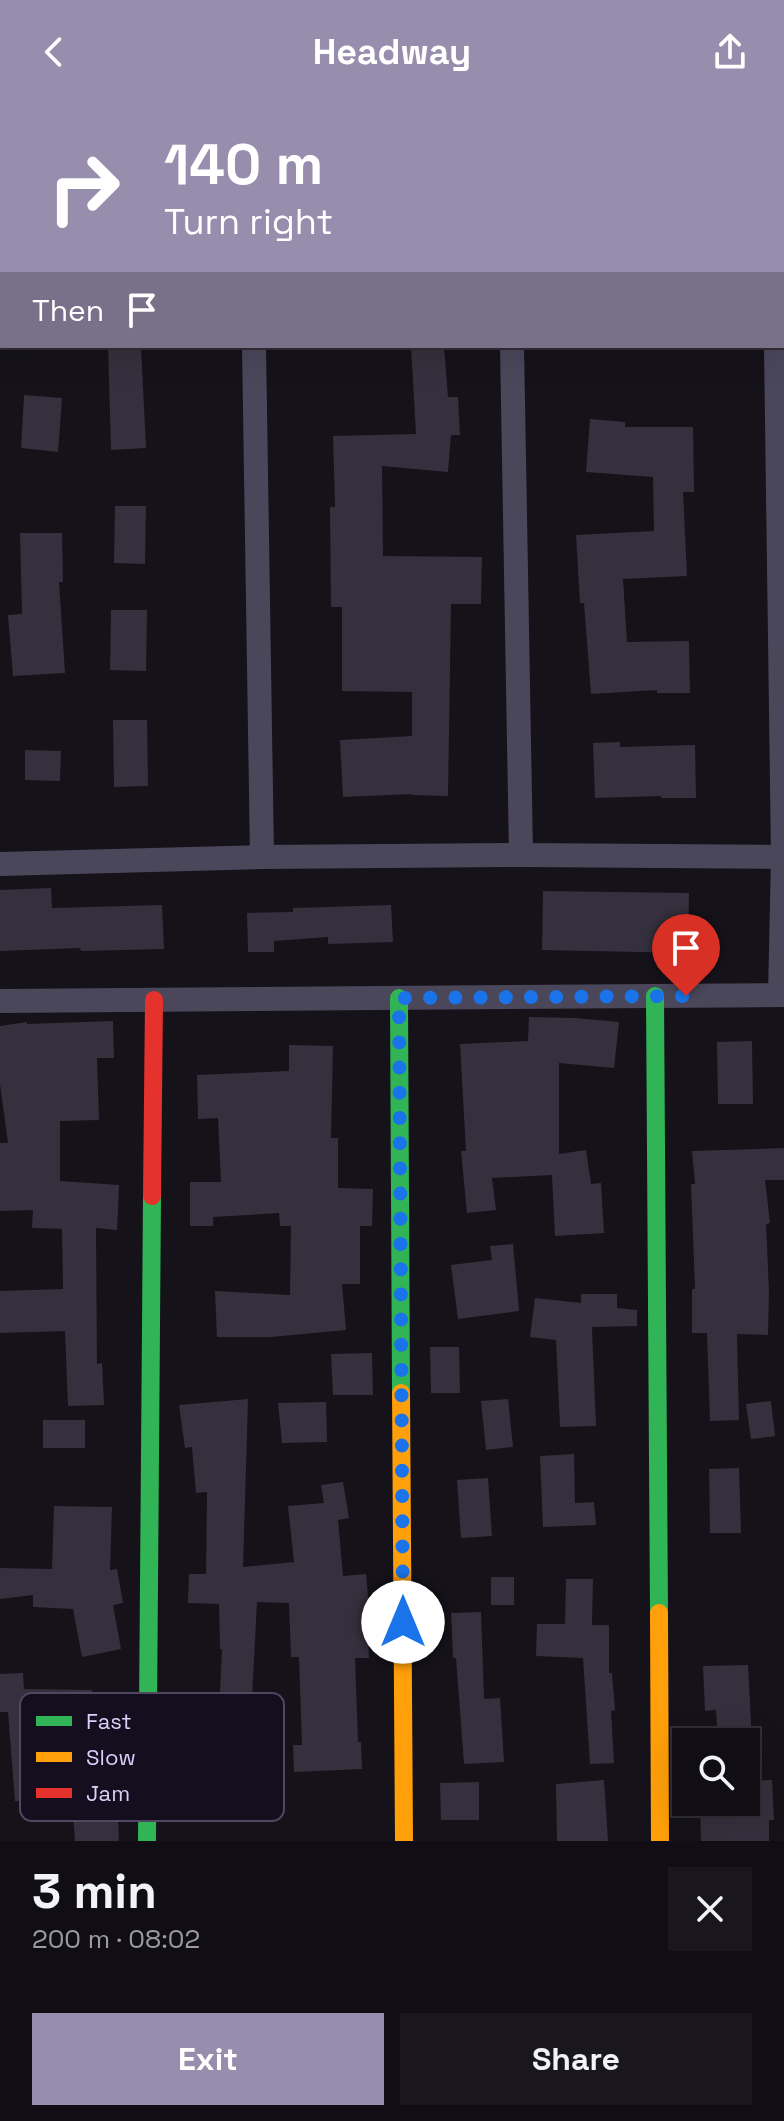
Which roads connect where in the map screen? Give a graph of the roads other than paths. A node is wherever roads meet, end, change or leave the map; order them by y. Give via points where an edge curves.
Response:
1 (254, 348) edge
2 (512, 348) edge
3 (776, 348) edge
4 (521, 855) junction
5 (262, 857) junction
6 (784, 857) edge
7 (0, 864) edge
8 (782, 995) edge
9 (655, 996) junction
10 (399, 998) junction
11 (154, 1000) junction
12 (0, 1001) edge
13 (148, 1693) edge
14 (147, 1821) edge
15 (147, 1841) edge
16 (404, 1841) edge
17 (660, 1841) edge

1 - 5 street
2 - 4 street
3 - 6 street
4 - 5 street
4 - 6 street
5 - 7 street
6 - 8 street
8 - 9 street
9 - 10 street
9 - 17 street
10 - 11 street
10 - 16 street
11 - 12 street
11 - 13 street
14 - 15 street

